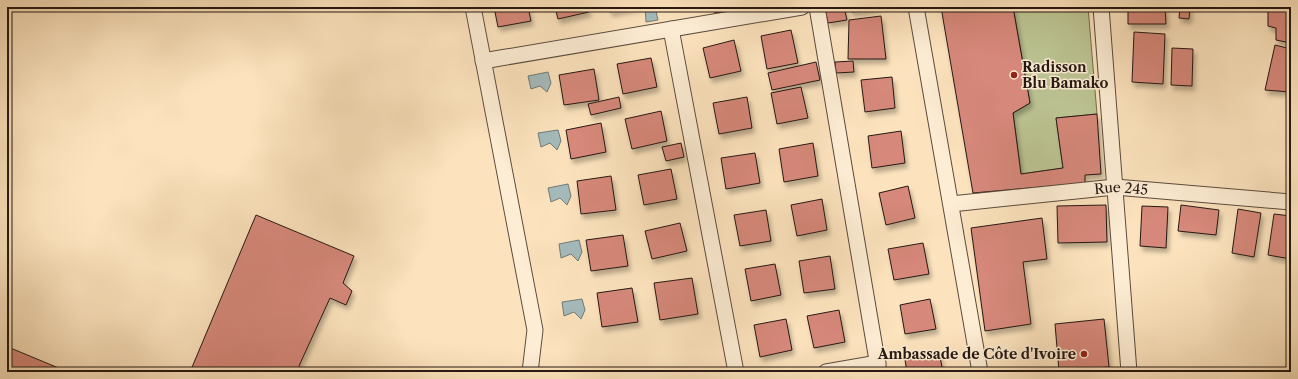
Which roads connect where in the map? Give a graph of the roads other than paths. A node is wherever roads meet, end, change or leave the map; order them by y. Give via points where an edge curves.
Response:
1 (473, 7) edge
2 (802, 7) edge
3 (817, 7) edge
4 (916, 7) edge
5 (1101, 7) edge
6 (671, 29) junction
7 (483, 61) junction
8 (1115, 187) junction
9 (1291, 202) edge
10 (951, 204) junction
11 (878, 367) edge
12 (530, 372) edge
13 (736, 372) edge
14 (826, 372) edge
15 (980, 372) edge
16 (1129, 372) edge

1 - 7 street
2 - 6 street
3 - 11 street
4 - 10 street
5 - 8 street
6 - 7 street
6 - 13 street
7 - 12 street via 534,330
8 - 9 street, Rue 245
8 - 10 street, Rue 245
8 - 16 street
10 - 15 street
11 - 14 street

